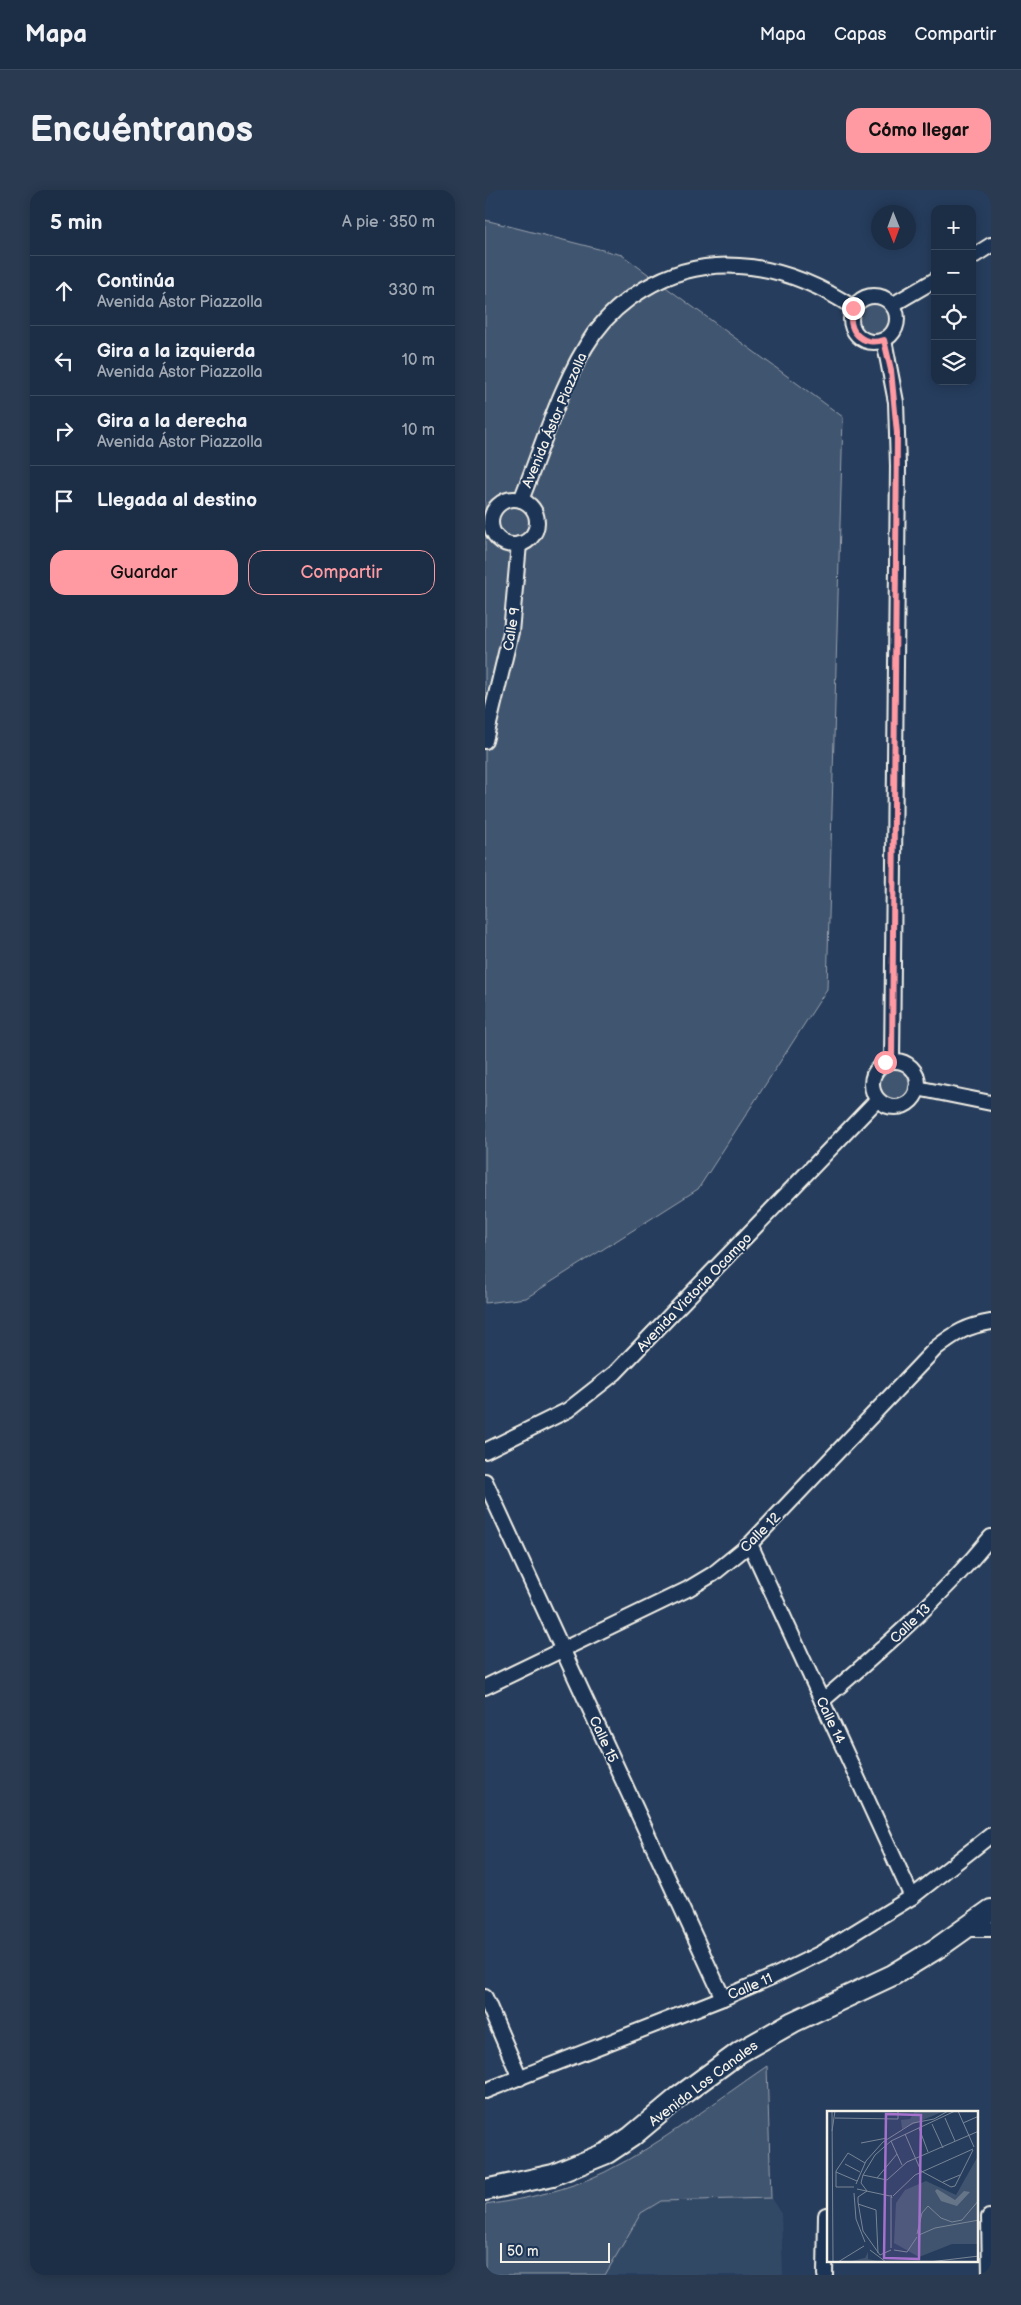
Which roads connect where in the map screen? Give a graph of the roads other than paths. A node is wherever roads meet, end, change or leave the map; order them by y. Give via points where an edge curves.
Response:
1 (991, 245) edge
2 (976, 254) edge
3 (931, 282) edge
4 (892, 306) junction
5 (853, 308) junction
6 (884, 340) junction
7 (521, 500) junction
8 (489, 536) edge
9 (519, 544) junction
10 (485, 741) edge
11 (892, 1061) junction
12 (917, 1088) junction
13 (877, 1100) junction
14 (991, 1103) edge
15 (991, 1322) edge
16 (485, 1451) edge
17 (485, 1480) edge
18 (991, 1537) edge
19 (751, 1544) junction
20 (564, 1650) junction
21 (485, 1687) edge
22 (823, 1701) junction
23 (991, 1835) edge
24 (912, 1897) junction
25 (991, 1910) edge
26 (991, 1929) edge
27 (964, 1930) junction
28 (485, 1997) edge
29 (723, 1998) junction
30 (519, 2078) junction
31 (485, 2091) edge
32 (485, 2190) edge
33 (827, 2215) edge
34 (986, 2217) edge
35 (825, 2275) edge
36 (990, 2275) edge

1 - 2 street
3 - 4 street
4 - 5 street via 879,297 871,296
4 - 6 street via 896,312 895,328
5 - 6 street via 851,322 856,334 869,342
5 - 7 street, Avenida Ástor Piazzolla via 814,285 749,265 700,266 631,296 595,332 582,352
6 - 11 street via 896,402 898,442
7 - 8 street, Avenida Ástor Piazzolla via 509,499 497,506
7 - 9 street, Avenida Ástor Piazzolla via 531,506 537,521 533,536
8 - 9 street, Avenida Ástor Piazzolla via 505,543
9 - 10 street, Calle 9 via 511,632
11 - 12 street via 912,1068 918,1081
11 - 13 street via 879,1067 872,1079 871,1087
12 - 13 street via 905,1105 890,1106
12 - 14 street
13 - 16 street, Avenida Victoria Ocampo via 615,1373 568,1410
15 - 19 street, Calle 12 via 971,1325 936,1348
17 - 20 street, Calle 15
18 - 22 street, Calle 13 via 898,1636
19 - 20 street, Calle 12 via 688,1589
19 - 22 street, Calle 14
20 - 21 street, Calle 12
20 - 29 street, Calle 15
22 - 24 street, Calle 14
23 - 24 street, Calle 11
24 - 29 street, Calle 11 via 821,1953
25 - 27 main road, Avenida Los Canales
26 - 27 street
27 - 32 main road, Avenida Los Canales via 893,1975 793,2022 740,2052 607,2153 553,2175
28 - 30 street
29 - 30 street, Calle 11
30 - 31 street, Calle 11
33 - 35 street
34 - 36 street

